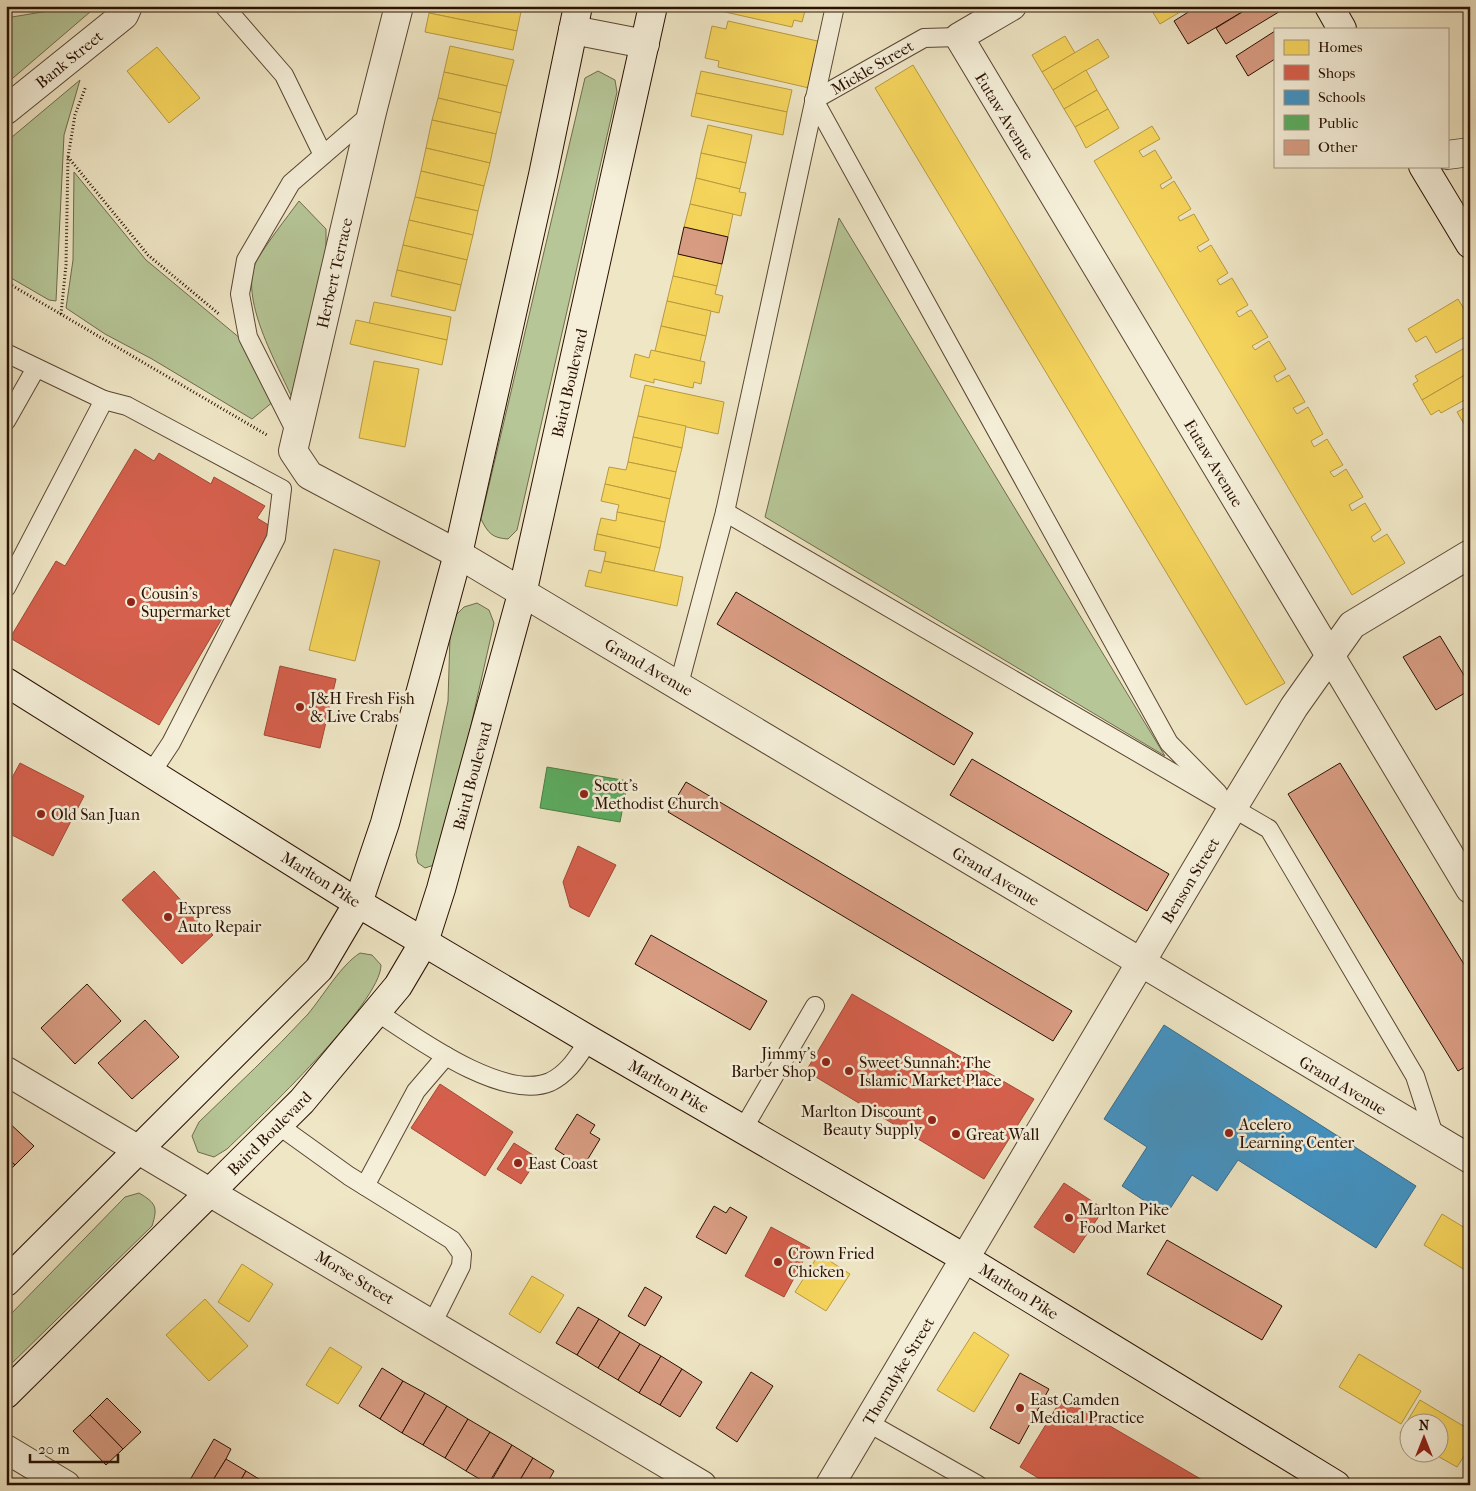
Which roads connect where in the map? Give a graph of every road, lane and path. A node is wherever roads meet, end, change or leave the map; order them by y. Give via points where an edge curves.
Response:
1 (128, 6) edge
2 (399, 6) edge
3 (653, 6) edge
4 (835, 6) edge
5 (1012, 6) edge
6 (1329, 6) edge
7 (227, 7) edge
8 (575, 18) edge
9 (1341, 28) edge
10 (959, 37) junction
11 (645, 44) junction
12 (86, 86) dead end
13 (814, 100) junction
14 (6, 110) edge
15 (372, 112) junction
16 (1470, 152) edge
17 (323, 155) junction
18 (1448, 155) edge
19 (68, 157) junction
20 (1424, 168) edge
21 (1470, 244) edge
22 (6, 282) edge
23 (61, 314) junction
24 (248, 337) junction
25 (6, 354) edge
26 (36, 368) junction
27 (104, 400) junction
28 (6, 421) edge
29 (295, 443) junction
30 (725, 512) junction
31 (458, 554) junction
32 (1470, 554) edge
33 (6, 588) edge
34 (522, 594) junction
35 (1330, 654) junction
36 (6, 682) edge
37 (679, 684) junction
38 (151, 773) junction
39 (1232, 809) junction
40 (1470, 889) edge
41 (358, 902) junction
42 (424, 942) junction
43 (1140, 963) junction
44 (815, 1006) dead end
45 (376, 1012) junction
46 (589, 1040) junction
47 (446, 1056) junction
48 (6, 1071) edge
49 (278, 1125) junction
50 (743, 1129) junction
51 (1436, 1141) junction
52 (139, 1150) junction
53 (1470, 1159) edge
54 (365, 1186) junction
55 (211, 1191) junction
56 (966, 1259) junction
57 (6, 1282) edge
58 (432, 1324) junction
59 (6, 1394) edge
60 (867, 1422) junction
61 (6, 1449) edge
62 (66, 1485) edge
63 (702, 1485) edge
64 (830, 1485) edge
65 (978, 1485) edge
66 (1336, 1485) edge

1 - 14 street, Bank Street via 124,15
2 - 15 street, Herbert Terrace
3 - 11 street, Baird Boulevard
4 - 13 lane
5 - 10 street, Mickle Street
6 - 9 street
7 - 17 lane via 284,75
8 - 11 street
8 - 31 street
10 - 13 lane, Mickle Street via 924,38
10 - 35 street, Eutaw Avenue
11 - 34 street, Baird Boulevard
12 - 19 path via 74,115
13 - 30 lane
13 - 39 lane via 1169,743
15 - 17 lane
15 - 29 street, Herbert Terrace
16 - 18 street
17 - 24 lane via 291,183 246,260 240,294
19 - 23 path via 66,264
19 - 24 path via 148,255
20 - 21 street
22 - 23 path
23 - 29 path
24 - 29 lane
25 - 26 lane
26 - 27 lane
26 - 28 lane
27 - 33 lane
27 - 38 lane via 128,406 282,489 276,538 171,743
29 - 31 street via 309,475
30 - 37 lane
30 - 39 lane
31 - 34 street
31 - 41 street via 385,823
32 - 35 street, Benson Street via 1352,626
34 - 37 street, Grand Avenue
34 - 42 street, Baird Boulevard
35 - 39 street, Benson Street
35 - 40 street, Eutaw Avenue
36 - 38 street, Marlton Pike
37 - 43 street, Grand Avenue
38 - 41 street, Marlton Pike
39 - 43 street, Benson Street
39 - 51 lane via 1269,829 1415,1076
41 - 42 street, Marlton Pike
41 - 52 street via 319,969
42 - 45 street, Baird Boulevard via 398,986
42 - 46 street, Marlton Pike
43 - 51 street, Grand Avenue
43 - 56 street, Benson Street
44 - 50 lane
45 - 47 lane
45 - 49 street, Baird Boulevard
46 - 47 lane via 570,1068 550,1082 526,1086 459,1065
46 - 50 street, Marlton Pike
47 - 54 lane via 416,1090
48 - 52 street, Morse Street
49 - 54 lane
49 - 55 street, Baird Boulevard
50 - 56 street, Marlton Pike
51 - 53 street, Grand Avenue
52 - 55 street, Morse Street
52 - 57 street
54 - 58 lane via 452,1240 462,1254 461,1266
55 - 58 street, Morse Street
55 - 59 street, Baird Boulevard
56 - 60 street, Thorndyke Street
56 - 66 street, Marlton Pike
58 - 63 street, Morse Street
60 - 64 street, Thorndyke Street
60 - 65 lane
61 - 62 street

